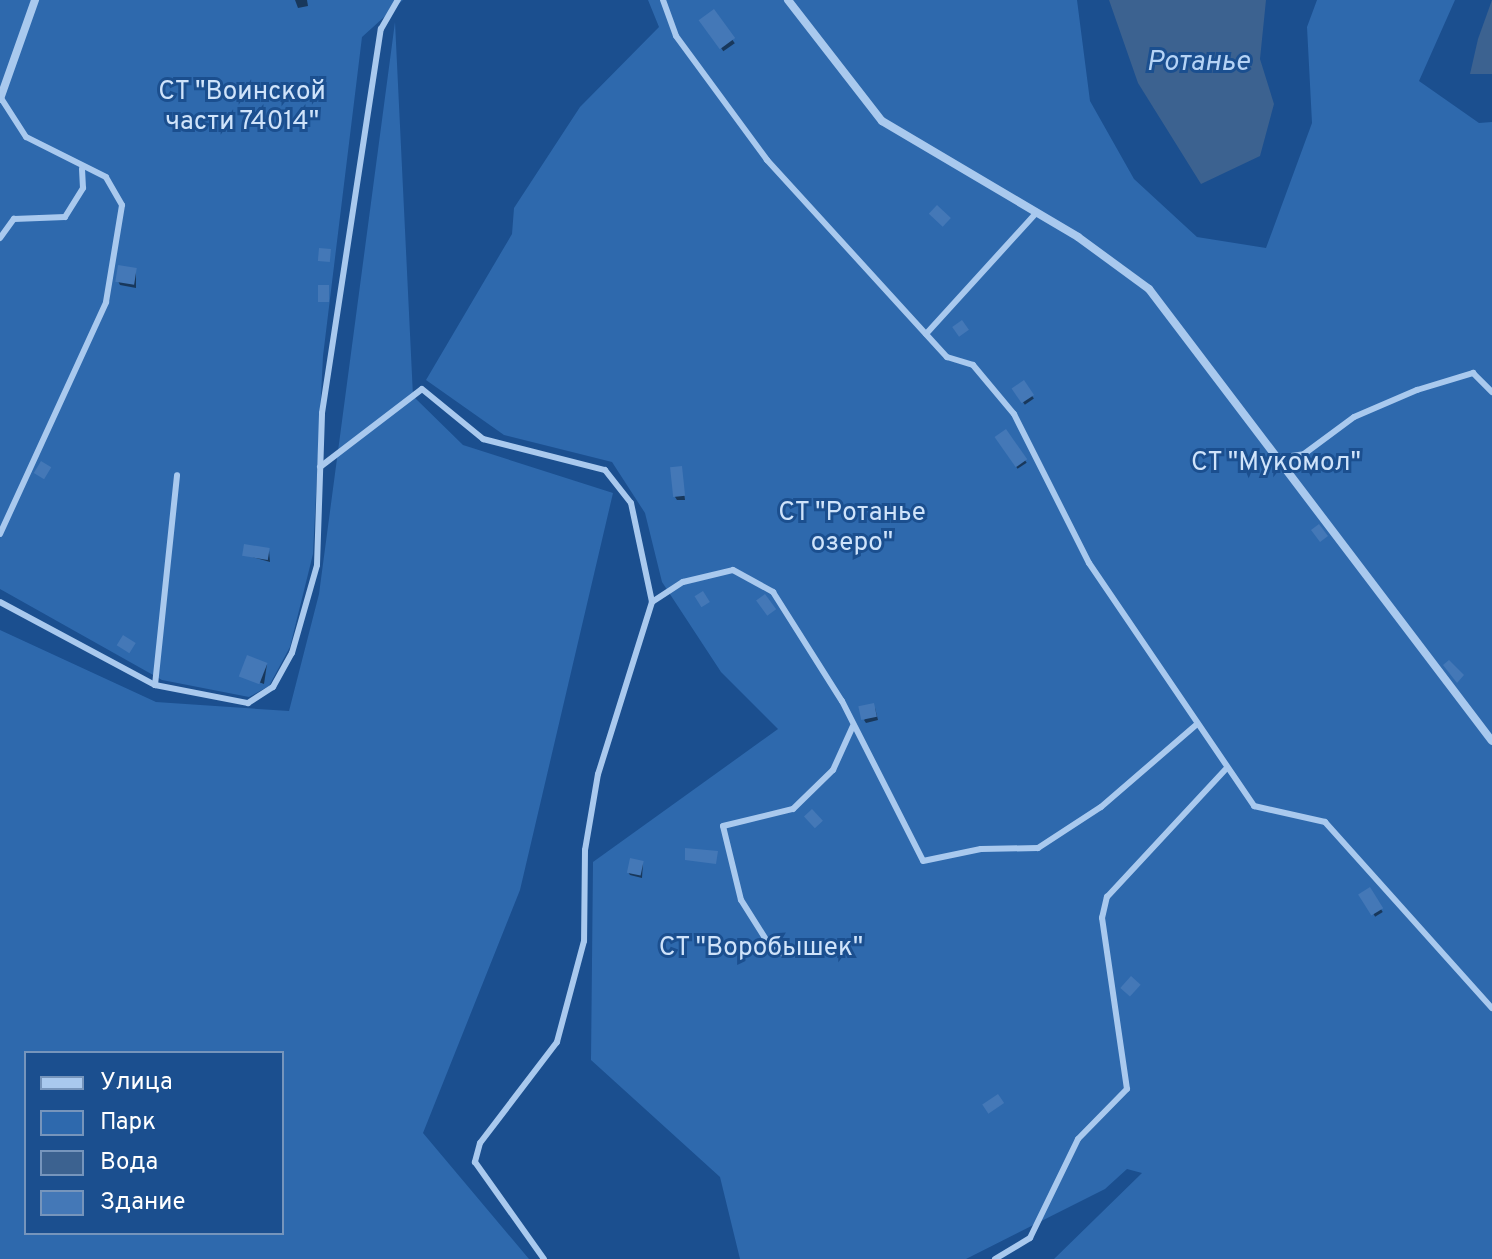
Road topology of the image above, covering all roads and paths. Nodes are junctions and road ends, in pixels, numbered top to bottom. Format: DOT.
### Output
graph roads {
  1 [pos="35,0"];
  2 [pos="398,0"];
  3 [pos="663,0"];
  4 [pos="788,0"];
  5 [pos="0,98"];
  6 [pos="82,169"];
  7 [pos="1037,212"];
  8 [pos="0,238"];
  9 [pos="926,334"];
  10 [pos="1492,392"];
  11 [pos="1277,458"];
  12 [pos="320,467"];
  13 [pos="177,475"];
  14 [pos="0,534"];
  15 [pos="0,602"];
  16 [pos="652,602"];
  17 [pos="155,685"];
  18 [pos="1197,724"];
  19 [pos="853,726"];
  20 [pos="1492,741"];
  21 [pos="1227,768"];
  22 [pos="786,955"];
  23 [pos="1492,1008"];
  24 [pos="544,1259"];
  25 [pos="995,1259"];
  1 -- 5 [label="street"];
  2 -- 12 [label="lane"];
  3 -- 9 [label="lane"];
  4 -- 7 [label="street"];
  5 -- 6 [label="lane"];
  6 -- 8 [label="lane"];
  6 -- 14 [label="lane"];
  7 -- 9 [label="lane"];
  7 -- 11 [label="street"];
  9 -- 18 [label="lane"];
  10 -- 11 [label="lane"];
  11 -- 20 [label="street"];
  12 -- 16 [label="lane"];
  12 -- 17 [label="lane"];
  13 -- 17 [label="lane"];
  15 -- 17 [label="lane"];
  16 -- 19 [label="lane"];
  16 -- 24 [label="lane"];
  18 -- 19 [label="lane"];
  18 -- 21 [label="lane"];
  19 -- 22 [label="lane"];
  21 -- 23 [label="lane"];
  21 -- 25 [label="lane"];
}
